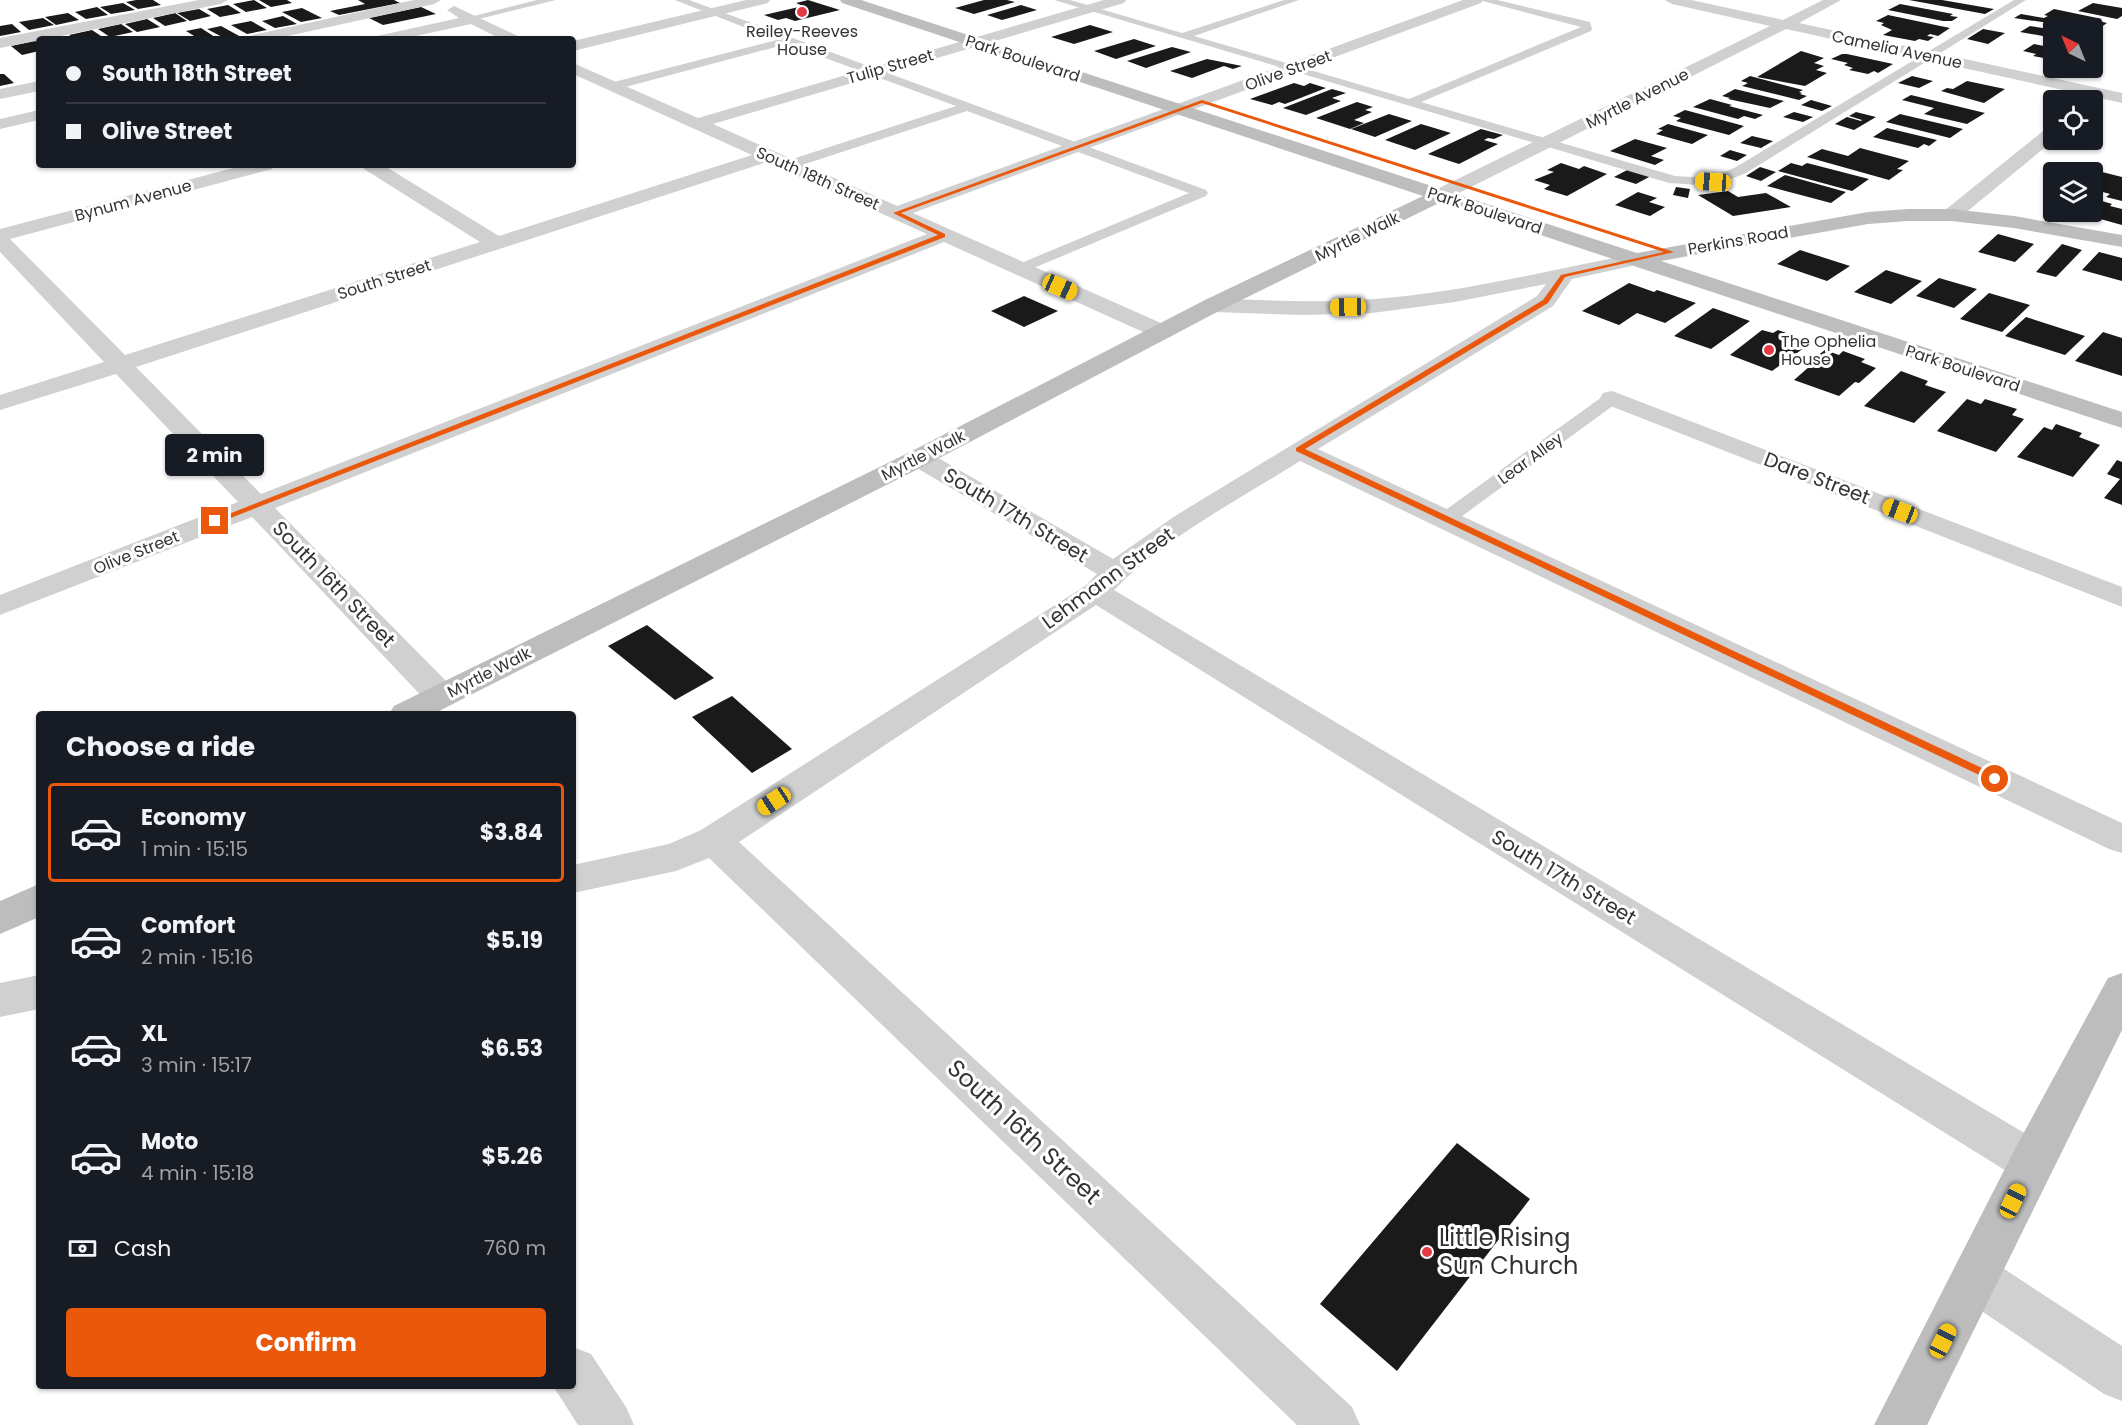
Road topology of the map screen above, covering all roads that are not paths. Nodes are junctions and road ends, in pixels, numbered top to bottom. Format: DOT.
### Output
graph roads {
  1 [pos="221,0"];
  2 [pos="434,0"];
  3 [pos="550,0"];
  4 [pos="680,0"];
  5 [pos="763,0"];
  6 [pos="847,0"];
  7 [pos="887,0"];
  8 [pos="1059,0"];
  9 [pos="1119,0"];
  10 [pos="1294,0"];
  11 [pos="1476,0"];
  12 [pos="1484,0"];
  13 [pos="1671,0"];
  14 [pos="1834,0"];
  15 [pos="2021,0"];
  16 [pos="695,6"];
  17 [pos="716,6"];
  18 [pos="1089,9"];
  19 [pos="472,18"];
  20 [pos="1784,24"];
  21 [pos="996,35"];
  22 [pos="267,36"];
  23 [pos="395,36"];
  24 [pos="507,36"];
  25 [pos="570,36"];
  26 [pos="1183,36"];
  27 [pos="788,40"];
  28 [pos="974,42"];
  29 [pos="0,43"];
  30 [pos="576,45"];
  31 [pos="1929,56"];
  32 [pos="1292,68"];
  33 [pos="576,69"];
  34 [pos="871,71"];
  35 [pos="2114,82"];
  36 [pos="606,83"];
  37 [pos="576,85"];
  38 [pos="36,87"];
  39 [pos="2067,90"];
  40 [pos="2103,91"];
  41 [pos="0,94"];
  42 [pos="2103,97"];
  43 [pos="2122,98"];
  44 [pos="1202,101"];
  45 [pos="1412,102"];
  46 [pos="966,107"];
  47 [pos="1179,109"];
  48 [pos="36,117"];
  49 [pos="0,124"];
  50 [pos="696,124"];
  51 [pos="2043,140"];
  52 [pos="1549,142"];
  53 [pos="1076,148"];
  54 [pos="767,156"];
  55 [pos="788,165"];
  56 [pos="255,168"];
  57 [pos="375,168"];
  58 [pos="1451,190"];
  59 [pos="896,213"];
  60 [pos="1951,215"];
  61 [pos="943,235"];
  62 [pos="0,238"];
  63 [pos="2122,241"];
  64 [pos="497,243"];
  65 [pos="1671,252"];
  66 [pos="1634,260"];
  67 [pos="1019,269"];
  68 [pos="1563,276"];
  69 [pos="1757,280"];
  70 [pos="1213,305"];
  71 [pos="1162,332"];
  72 [pos="121,364"];
  73 [pos="1612,398"];
  74 [pos="0,402"];
  75 [pos="2122,420"];
  76 [pos="1299,450"];
  77 [pos="919,458"];
  78 [pos="258,505"];
  79 [pos="1447,518"];
  80 [pos="1105,582"];
  81 [pos="2122,598"];
  82 [pos="0,606"];
  83 [pos="441,696"];
  84 [pos="412,711"];
  85 [pos="2122,839"];
  86 [pos="714,840"];
  87 [pos="576,878"];
  88 [pos="36,901"];
  89 [pos="0,919"];
  90 [pos="2122,990"];
  91 [pos="36,993"];
  92 [pos="0,1000"];
  93 [pos="2032,1162"];
  94 [pos="1975,1278"];
  95 [pos="2122,1376"];
  96 [pos="576,1377"];
  97 [pos="608,1425"];
  98 [pos="1334,1425"];
  99 [pos="1900,1425"];
  1 -- 29 [label="street"];
  2 -- 19 [label="street"];
  2 -- 22 [label="street"];
  3 -- 19 [label="lane"];
  4 -- 16 [label="lane"];
  5 -- 17 [label="street"];
  6 -- 28 [label="street, Park Boulevard"];
  7 -- 21 [label="street"];
  8 -- 18 [label="lane"];
  9 -- 18 [label="street, Tulip Street"];
  10 -- 26 [label="lane"];
  11 -- 32 [label="street, Olive Street"];
  12 -- 45 [label="lane"];
  13 -- 20 [label="street, Camelia Avenue"];
  14 -- 20 [label="street, Myrtle Avenue"];
  15 -- 31 [label="lane"];
  16 -- 17 [label="street"];
  16 -- 25 [label="street"];
  17 -- 27 [label="lane"];
  17 -- 30 [label="street"];
  18 -- 21 [label="street, Tulip Street"];
  18 -- 26 [label="lane"];
  19 -- 23 [label="street"];
  19 -- 24 [label="street"];
  20 -- 31 [label="street, Camelia Avenue"];
  20 -- 52 [label="street, Myrtle Avenue"];
  21 -- 28 [label="street, Tulip Street"];
  21 -- 44 [label="street"];
  26 -- 32 [label="lane"];
  27 -- 34 [label="lane"];
  27 -- 36 [label="lane"];
  28 -- 34 [label="street, Tulip Street"];
  28 -- 47 [label="street, Park Boulevard"];
  31 -- 39 [label="street, Camelia Avenue"];
  31 -- 52 [label="lane"];
  32 -- 44 [label="street, Olive Street"];
  32 -- 45 [label="lane"];
  33 -- 36 [label="street, South 18th Street"];
  34 -- 46 [label="lane"];
  34 -- 50 [label="street, Tulip Street"];
  35 -- 40 [label="street"];
  36 -- 37 [label="street"];
  36 -- 50 [label="street, South 18th Street"];
  38 -- 41 [label="street"];
  42 -- 43 [label="street, Camelia Avenue"];
  44 -- 47 [label="street, Olive Street"];
  44 -- 58 [label="street"];
  45 -- 52 [label="lane"];
  46 -- 53 [label="lane"];
  46 -- 55 [label="lane"];
  47 -- 53 [label="street, Olive Street"];
  47 -- 58 [label="street, Park Boulevard"];
  48 -- 49 [label="street"];
  50 -- 54 [label="street, South 18th Street"];
  51 -- 60 [label="street"];
  52 -- 58 [label="street, Myrtle Avenue"];
  53 -- 59 [label="street, Olive Street"];
  53 -- 67 [label="lane"];
  54 -- 55 [label="street, South 18th Street"];
  54 -- 64 [label="street, South Street"];
  55 -- 59 [label="street, South 18th Street"];
  56 -- 62 [label="street, Bynum Avenue"];
  57 -- 64 [label="street"];
  58 -- 65 [label="street"];
  58 -- 66 [label="street, Park Boulevard"];
  58 -- 70 [label="street, Myrtle Walk"];
  59 -- 61 [label="street, South 18th Street"];
  60 -- 63 [label="street, Perkins Road"];
  60 -- 65 [label="street, Perkins Road"];
  61 -- 67 [label="street, South 18th Street"];
  61 -- 78 [label="street, Olive Street"];
  62 -- 72 [label="street, South 16th Street"];
  64 -- 72 [label="street, South Street"];
  65 -- 66 [label="street, Perkins Road"];
  65 -- 69 [label="street"];
  66 -- 68 [label="street, Perkins Road"];
  66 -- 75 [label="street, Park Boulevard"];
  67 -- 71 [label="street, South 18th Street"];
  68 -- 70 [label="street, Perkins Road"];
  68 -- 76 [label="street, Lehmann Street"];
  70 -- 71 [label="street, Myrtle Walk"];
  71 -- 77 [label="street, Myrtle Walk"];
  72 -- 74 [label="street, South Street"];
  72 -- 78 [label="street, South 16th Street"];
  73 -- 79 [label="lane, Lear Alley"];
  73 -- 81 [label="street, Dare Street"];
  76 -- 79 [label="street"];
  76 -- 80 [label="street, Lehmann Street"];
  77 -- 80 [label="street, South 17th Street"];
  77 -- 83 [label="street, Myrtle Walk"];
  78 -- 82 [label="street, Olive Street"];
  78 -- 83 [label="street, South 16th Street"];
  79 -- 85 [label="street"];
  80 -- 86 [label="street, Lehmann Street"];
  80 -- 93 [label="street, South 17th Street"];
  83 -- 84 [label="street, Myrtle Walk"];
  86 -- 87 [label="street, Lehmann Street"];
  86 -- 98 [label="street, South 16th Street"];
  88 -- 89 [label="street"];
  90 -- 93 [label="street"];
  91 -- 92 [label="street"];
  93 -- 94 [label="street"];
  94 -- 95 [label="street"];
  94 -- 99 [label="street"];
  96 -- 97 [label="street"];
}
